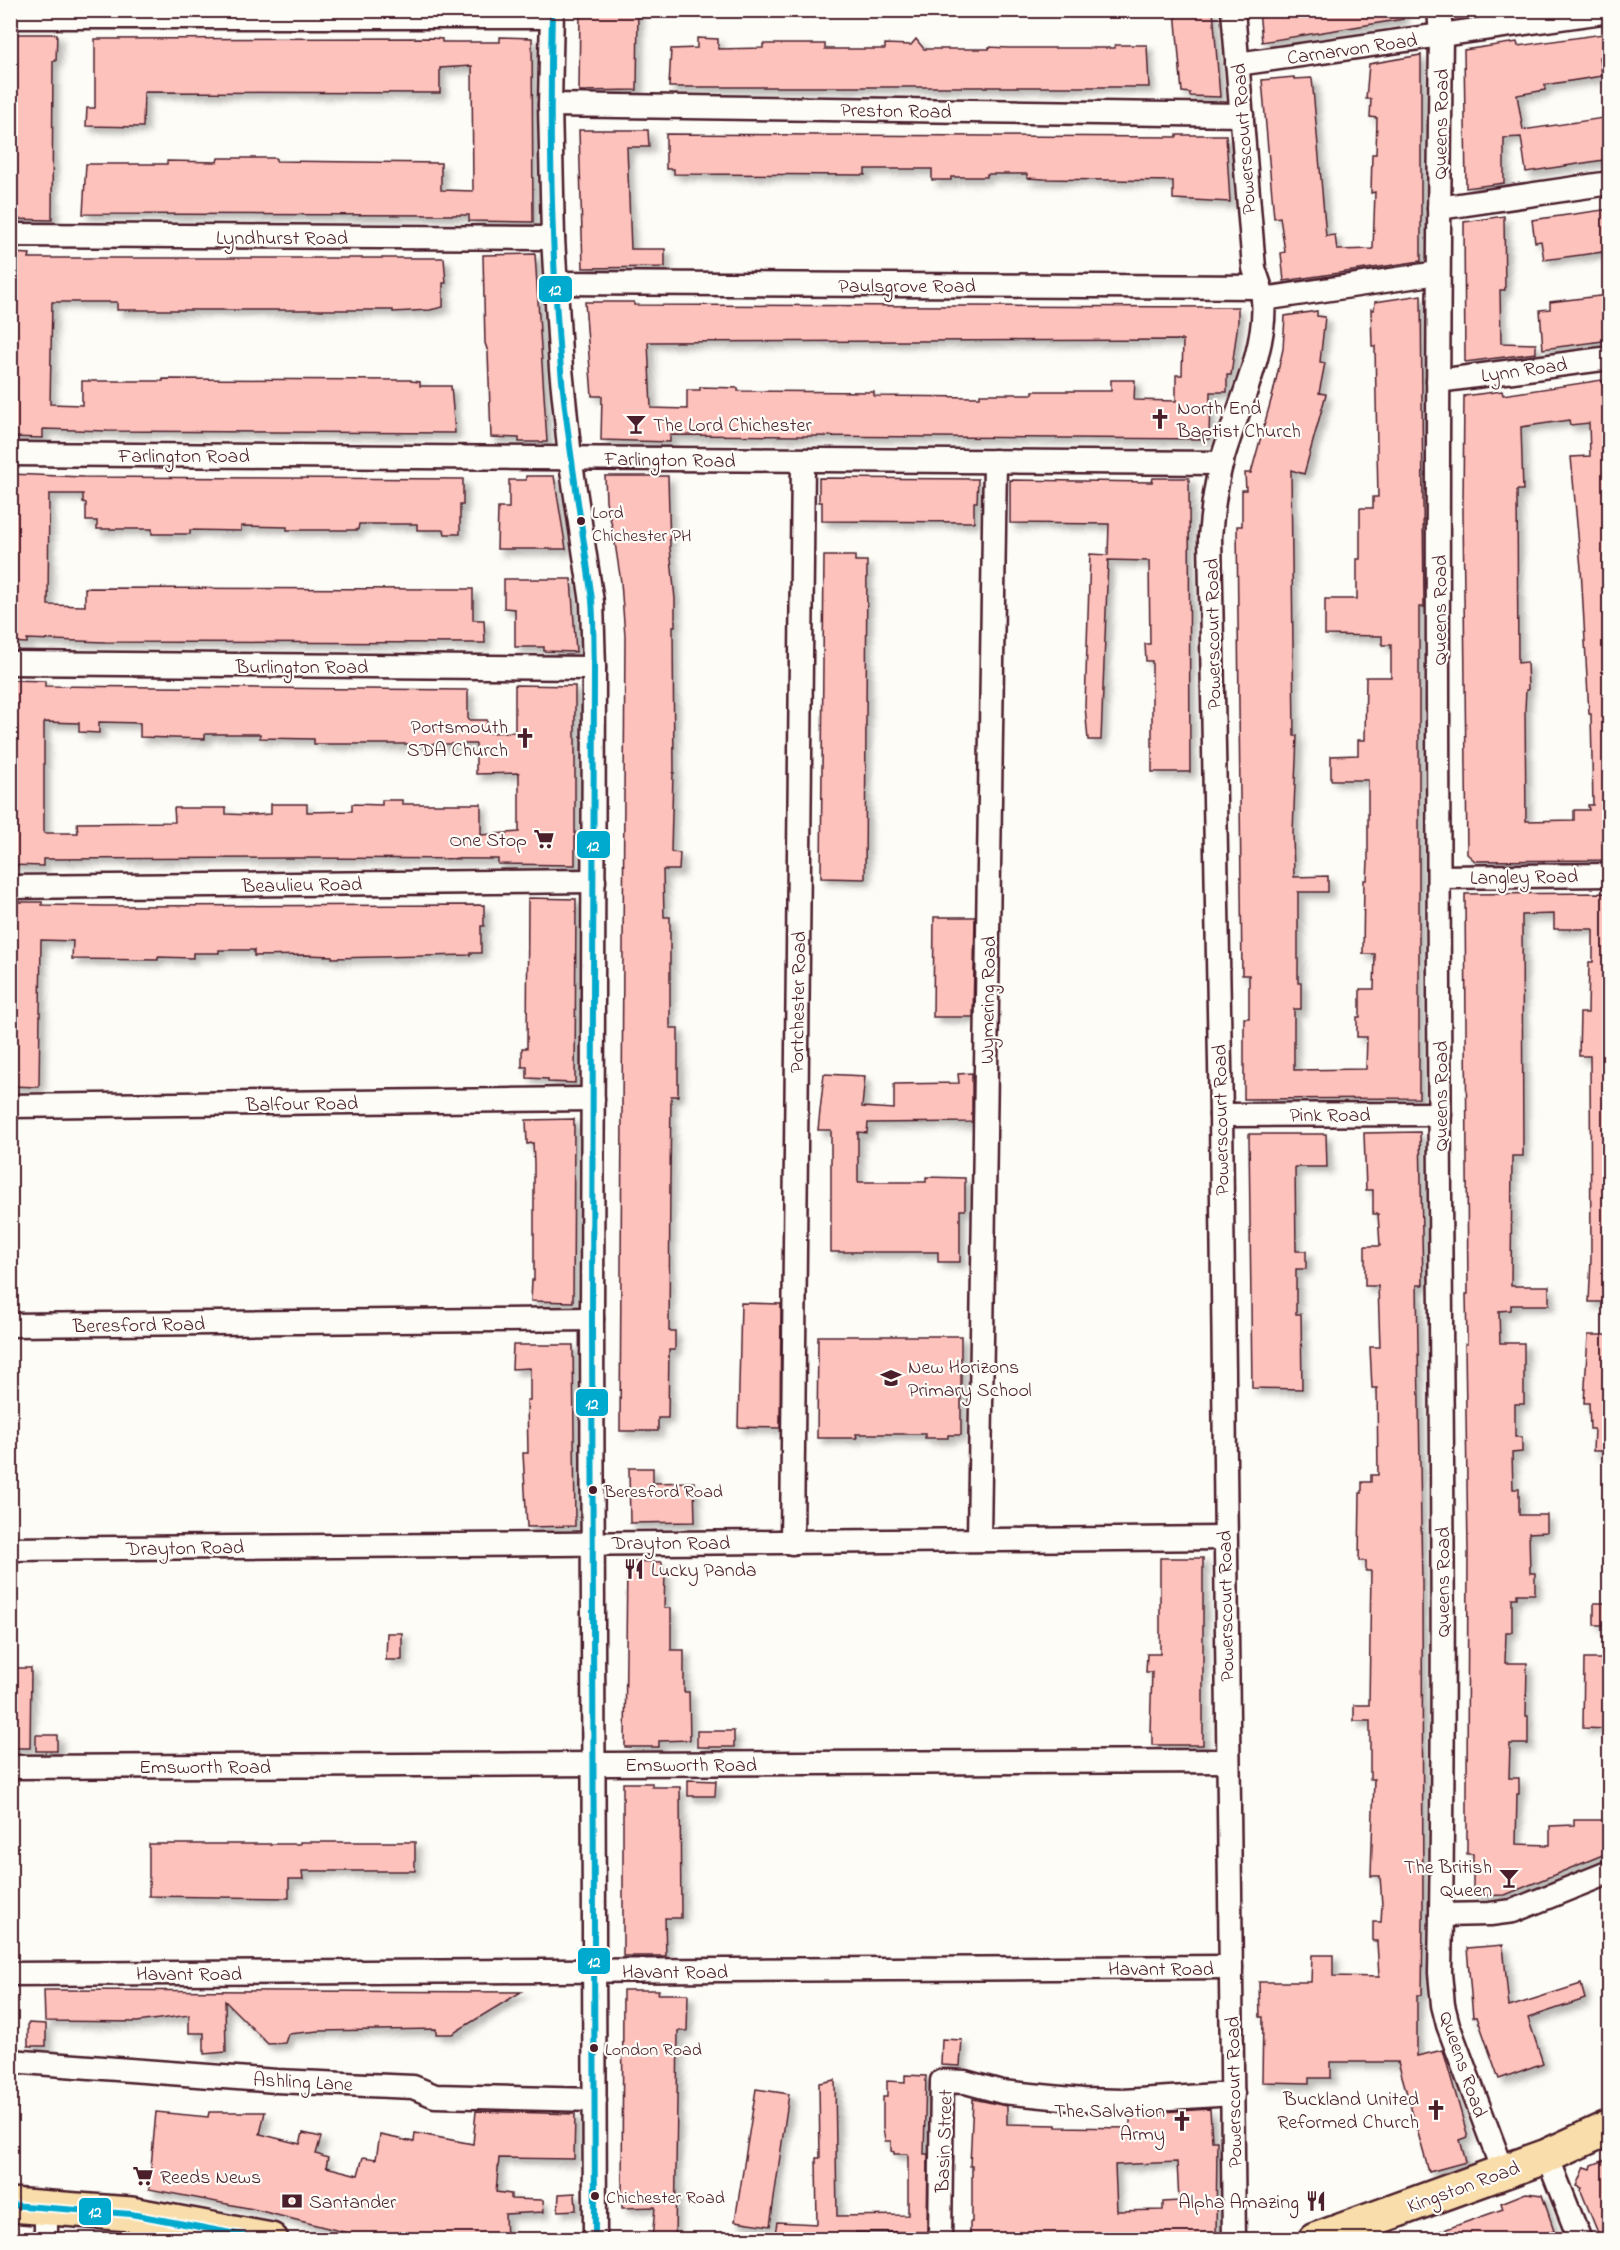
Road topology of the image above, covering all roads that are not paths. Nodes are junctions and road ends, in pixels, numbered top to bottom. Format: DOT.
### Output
graph roads {
  1 [pos="1233,10"];
  2 [pos="1439,10"];
  3 [pos="1610,11"];
  4 [pos="552,14"];
  5 [pos="10,17"];
  6 [pos="1441,35"];
  7 [pos="1237,64"];
  8 [pos="550,105"];
  9 [pos="1242,115"];
  10 [pos="1610,183"];
  11 [pos="1439,208"];
  12 [pos="10,235"];
  13 [pos="553,238"];
  14 [pos="1438,273"];
  15 [pos="555,282"];
  16 [pos="1261,293"];
  17 [pos="1610,358"];
  18 [pos="1438,381"];
  19 [pos="10,454"];
  20 [pos="570,457"];
  21 [pos="803,461"];
  22 [pos="995,461"];
  23 [pos="1222,463"];
  24 [pos="10,663"];
  25 [pos="594,668"];
  26 [pos="1610,875"];
  27 [pos="1439,877"];
  28 [pos="594,881"];
  29 [pos="10,887"];
  30 [pos="593,1100"];
  31 [pos="10,1106"];
  32 [pos="1221,1114"];
  33 [pos="1440,1114"];
  34 [pos="592,1319"];
  35 [pos="10,1325"];
  36 [pos="1224,1538"];
  37 [pos="979,1539"];
  38 [pos="593,1542"];
  39 [pos="792,1543"];
  40 [pos="10,1549"];
  41 [pos="1227,1761"];
  42 [pos="595,1764"];
  43 [pos="10,1767"];
  44 [pos="1610,1872"];
  45 [pos="1441,1915"];
  46 [pos="1231,1967"];
  47 [pos="595,1971"];
  48 [pos="10,1974"];
  49 [pos="10,2061"];
  50 [pos="1233,2094"];
  51 [pos="595,2100"];
  52 [pos="1610,2127"];
  53 [pos="1547,2156"];
  54 [pos="1503,2171"];
  55 [pos="10,2205"];
  56 [pos="46,2206"];
  57 [pos="46,2240"];
  58 [pos="271,2240"];
  59 [pos="595,2240"];
  60 [pos="940,2240"];
  61 [pos="1234,2240"];
  62 [pos="1315,2240"];
  63 [pos="1580,2240"];
  1 -- 7 [label="street, Powerscourt Road"];
  2 -- 6 [label="street, Queens Road"];
  3 -- 6 [label="street, Carnarvon Road"];
  4 -- 5 [label="street"];
  4 -- 8 [label="street"];
  6 -- 7 [label="street, Carnarvon Road"];
  6 -- 11 [label="street, Queens Road"];
  7 -- 9 [label="street, Powerscourt Road"];
  8 -- 9 [label="street, Preston Road"];
  8 -- 13 [label="street"];
  9 -- 16 [label="street, Powerscourt Road"];
  10 -- 11 [label="street"];
  11 -- 14 [label="street, Queens Road"];
  12 -- 13 [label="street, Lyndhurst Road"];
  13 -- 15 [label="street"];
  14 -- 16 [label="street, Paulsgrove Road"];
  14 -- 18 [label="street, Queens Road"];
  15 -- 16 [label="street, Paulsgrove Road"];
  15 -- 20 [label="street"];
  16 -- 23 [label="street, Powerscourt Road"];
  17 -- 18 [label="street, Lynn Road"];
  18 -- 27 [label="street, Queens Road"];
  19 -- 20 [label="street, Farlington Road"];
  20 -- 21 [label="street, Farlington Road"];
  20 -- 25 [label="street"];
  21 -- 22 [label="street, Farlington Road"];
  21 -- 39 [label="street, Portchester Road"];
  22 -- 23 [label="street, Farlington Road"];
  22 -- 37 [label="street, Wymering Road"];
  23 -- 32 [label="street, Powerscourt Road"];
  24 -- 25 [label="street, Burlington Road"];
  25 -- 28 [label="street"];
  26 -- 27 [label="street, Langley Road"];
  27 -- 33 [label="street, Queens Road"];
  28 -- 29 [label="street, Beaulieu Road"];
  28 -- 30 [label="street"];
  30 -- 31 [label="street, Balfour Road"];
  30 -- 34 [label="street"];
  32 -- 33 [label="street, Pink Road"];
  32 -- 36 [label="street, Powerscourt Road"];
  33 -- 45 [label="street, Queens Road"];
  34 -- 35 [label="street, Beresford Road"];
  34 -- 38 [label="street"];
  36 -- 37 [label="street, Drayton Road"];
  36 -- 41 [label="street, Powerscourt Road"];
  37 -- 39 [label="street, Drayton Road"];
  38 -- 39 [label="street, Drayton Road"];
  38 -- 40 [label="street, Drayton Road"];
  38 -- 42 [label="street"];
  41 -- 42 [label="street, Emsworth Road"];
  41 -- 46 [label="street, Powerscourt Road"];
  42 -- 43 [label="street, Emsworth Road"];
  42 -- 47 [label="street"];
  44 -- 45 [label="street"];
  45 -- 54 [label="street, Queens Road"];
  46 -- 47 [label="street, Havant Road"];
  46 -- 50 [label="street, Powerscourt Road"];
  47 -- 48 [label="street, Havant Road"];
  47 -- 51 [label="street"];
  49 -- 51 [label="street, Ashling Lane"];
  50 -- 60 [label="street, Basin Street"];
  50 -- 61 [label="street, Powerscourt Road"];
  51 -- 59 [label="street"];
  52 -- 53 [label="main road, Kingston Road"];
  53 -- 54 [label="main road, Kingston Road"];
  53 -- 63 [label="street"];
  54 -- 62 [label="main road, Kingston Road"];
  55 -- 56 [label="main road"];
  56 -- 57 [label="street"];
  56 -- 58 [label="main road"];
}
